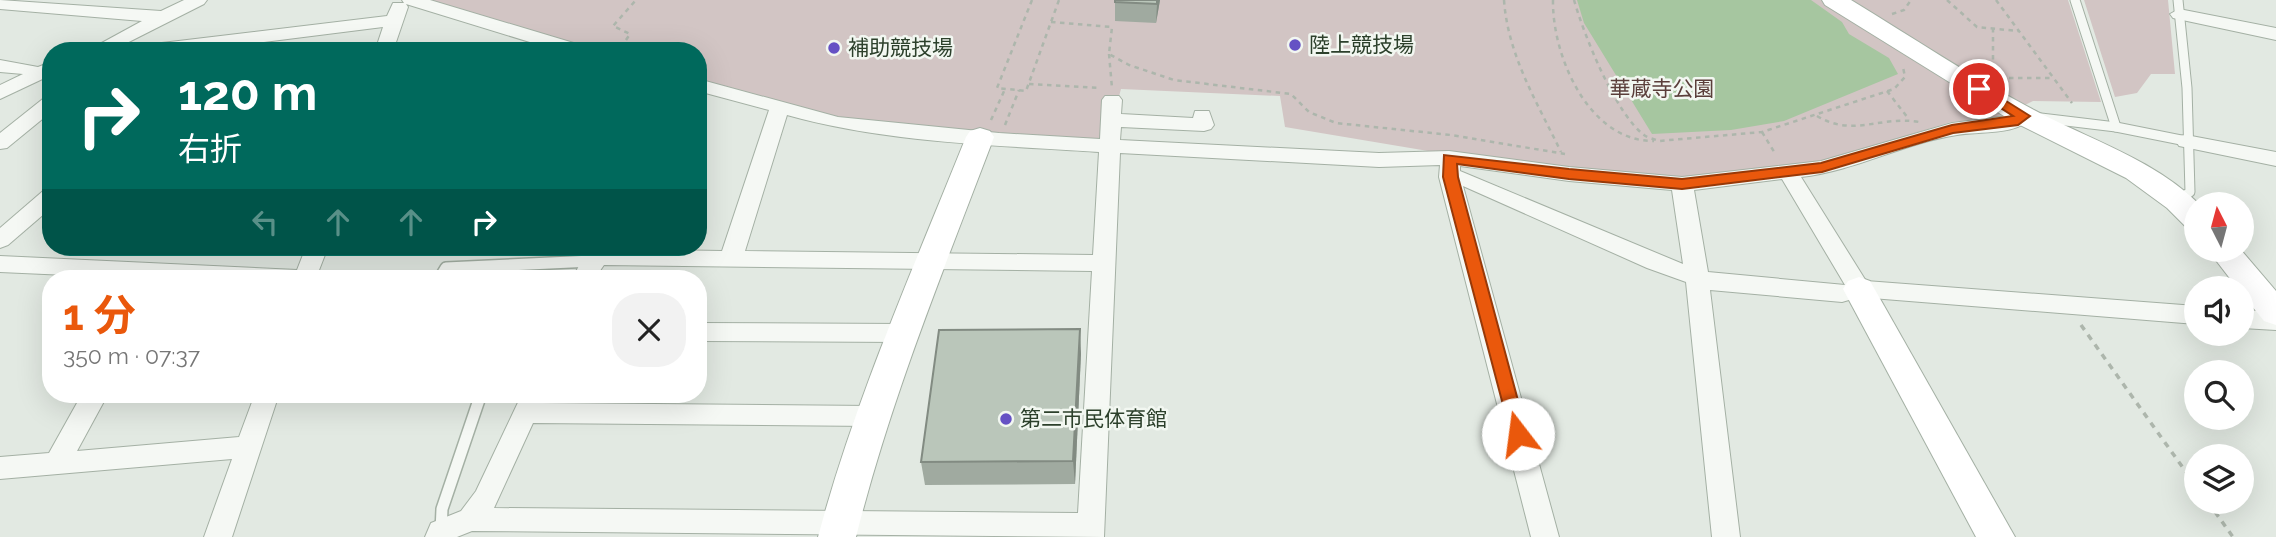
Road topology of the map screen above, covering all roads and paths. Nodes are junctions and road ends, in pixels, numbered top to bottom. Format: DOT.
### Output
graph roads {
  1 [pos="198,0"];
  2 [pos="402,0"];
  3 [pos="411,0"];
  4 [pos="636,0"];
  5 [pos="1032,0"];
  6 [pos="1059,0"];
  7 [pos="1504,0"];
  8 [pos="1553,0"];
  9 [pos="1574,0"];
  10 [pos="1834,0"];
  11 [pos="1947,0"];
  12 [pos="1996,0"];
  13 [pos="2075,0"];
  14 [pos="0,4"];
  15 [pos="2179,7"];
  16 [pos="165,17"];
  17 [pos="395,20"];
  18 [pos="1051,22"];
  19 [pos="1993,29"];
  20 [pos="2018,31"];
  21 [pos="2276,34"];
  22 [pos="626,40"];
  23 [pos="114,42"];
  24 [pos="245,42"];
  25 [pos="387,42"];
  26 [pos="550,42"];
  27 [pos="1110,54"];
  28 [pos="1901,61"];
  29 [pos="0,66"];
  30 [pos="42,71"];
  31 [pos="42,72"];
  32 [pos="2054,78"];
  33 [pos="1029,84"];
  34 [pos="707,88"];
  35 [pos="1005,89"];
  36 [pos="1019,90"];
  37 [pos="1887,91"];
  38 [pos="0,93"];
  39 [pos="2072,103"];
  40 [pos="42,109"];
  41 [pos="779,109"];
  42 [pos="1112,110"];
  43 [pos="1202,115"];
  44 [pos="1817,116"];
  45 [pos="2023,116"];
  46 [pos="1908,118"];
  47 [pos="1921,122"];
  48 [pos="2116,127"];
  49 [pos="993,132"];
  50 [pos="1762,132"];
  51 [pos="1659,141"];
  52 [pos="2186,141"];
  53 [pos="0,143"];
  54 [pos="1112,146"];
  55 [pos="1561,152"];
  56 [pos="1572,158"];
  57 [pos="2276,159"];
  58 [pos="1450,167"];
  59 [pos="1785,168"];
  60 [pos="1682,184"];
  61 [pos="2190,192"];
  62 [pos="42,204"];
  63 [pos="2184,206"];
  64 [pos="0,240"];
  65 [pos="731,258"];
  66 [pos="2233,262"];
  67 [pos="939,263"];
  68 [pos="1104,263"];
  69 [pos="0,264"];
  70 [pos="87,270"];
  71 [pos="445,270"];
  72 [pos="588,270"];
  73 [pos="1696,278"];
  74 [pos="1859,289"];
  75 [pos="2068,306"];
  76 [pos="2276,313"];
  77 [pos="2184,314"];
  78 [pos="2254,320"];
  79 [pos="2276,321"];
  80 [pos="707,332"];
  81 [pos="903,333"];
  82 [pos="89,403"];
  83 [pos="264,403"];
  84 [pos="478,403"];
  85 [pos="530,404"];
  86 [pos="872,416"];
  87 [pos="249,447"];
  88 [pos="57,463"];
  89 [pos="0,468"];
  90 [pos="2184,469"];
  91 [pos="2217,514"];
  92 [pos="471,519"];
  93 [pos="850,530"];
  94 [pos="1090,531"];
  95 [pos="440,534"];
  96 [pos="218,537"];
  97 [pos="1545,537"];
  98 [pos="1726,537"];
  99 [pos="1996,537"];
  100 [pos="2233,537"];
  1 -- 16 [label="street"];
  2 -- 17 [label="street"];
  3 -- 26 [label="street"];
  4 -- 22 [label="path"];
  5 -- 35 [label="path"];
  6 -- 18 [label="path"];
  7 -- 55 [label="path"];
  8 -- 51 [label="path"];
  9 -- 51 [label="path"];
  10 -- 45 [label="street"];
  11 -- 19 [label="path"];
  12 -- 20 [label="path"];
  13 -- 48 [label="lane"];
  14 -- 16 [label="street"];
  15 -- 21 [label="street"];
  15 -- 52 [label="lane"];
  16 -- 23 [label="street"];
  17 -- 24 [label="street"];
  17 -- 25 [label="street"];
  18 -- 27 [label="path"];
  18 -- 33 [label="path"];
  19 -- 20 [label="path"];
  19 -- 32 [label="path"];
  20 -- 32 [label="path"];
  27 -- 33 [label="path"];
  27 -- 55 [label="path"];
  28 -- 37 [label="path"];
  29 -- 30 [label="street"];
  31 -- 38 [label="street"];
  32 -- 39 [label="path"];
  33 -- 36 [label="path"];
  34 -- 41 [label="street"];
  35 -- 36 [label="path"];
  35 -- 49 [label="path"];
  36 -- 49 [label="path"];
  37 -- 44 [label="path"];
  37 -- 46 [label="path"];
  40 -- 53 [label="street"];
  41 -- 49 [label="street"];
  41 -- 65 [label="street"];
  42 -- 43 [label="street"];
  42 -- 54 [label="street"];
  44 -- 46 [label="path"];
  44 -- 50 [label="path"];
  45 -- 48 [label="lane"];
  45 -- 59 [label="street"];
  45 -- 63 [label="street"];
  46 -- 47 [label="path"];
  48 -- 52 [label="lane"];
  49 -- 54 [label="street"];
  49 -- 67 [label="street"];
  50 -- 51 [label="path"];
  50 -- 59 [label="path"];
  52 -- 57 [label="street"];
  52 -- 61 [label="lane"];
  54 -- 58 [label="street"];
  54 -- 68 [label="street"];
  55 -- 56 [label="path"];
  58 -- 60 [label="street"];
  58 -- 73 [label="street"];
  58 -- 97 [label="street"];
  59 -- 60 [label="street"];
  59 -- 74 [label="street"];
  60 -- 73 [label="street"];
  62 -- 64 [label="street"];
  65 -- 67 [label="street"];
  65 -- 72 [label="street"];
  66 -- 76 [label="street"];
  67 -- 68 [label="street"];
  67 -- 81 [label="street"];
  67 -- 93 [label="street"];
  68 -- 94 [label="street"];
  69 -- 70 [label="street"];
  71 -- 72 [label="lane"];
  73 -- 74 [label="street"];
  73 -- 98 [label="street"];
  74 -- 75 [label="street"];
  74 -- 99 [label="street"];
  75 -- 77 [label="street"];
  75 -- 90 [label="path"];
  78 -- 79 [label="street"];
  80 -- 81 [label="street"];
  81 -- 86 [label="street"];
  82 -- 88 [label="street"];
  83 -- 87 [label="street"];
  84 -- 95 [label="lane"];
  85 -- 86 [label="street"];
  85 -- 92 [label="street"];
  86 -- 93 [label="street"];
  87 -- 88 [label="street"];
  87 -- 96 [label="street"];
  88 -- 89 [label="street"];
  91 -- 100 [label="path"];
  92 -- 93 [label="street"];
  92 -- 95 [label="street"];
  93 -- 94 [label="street"];
}
